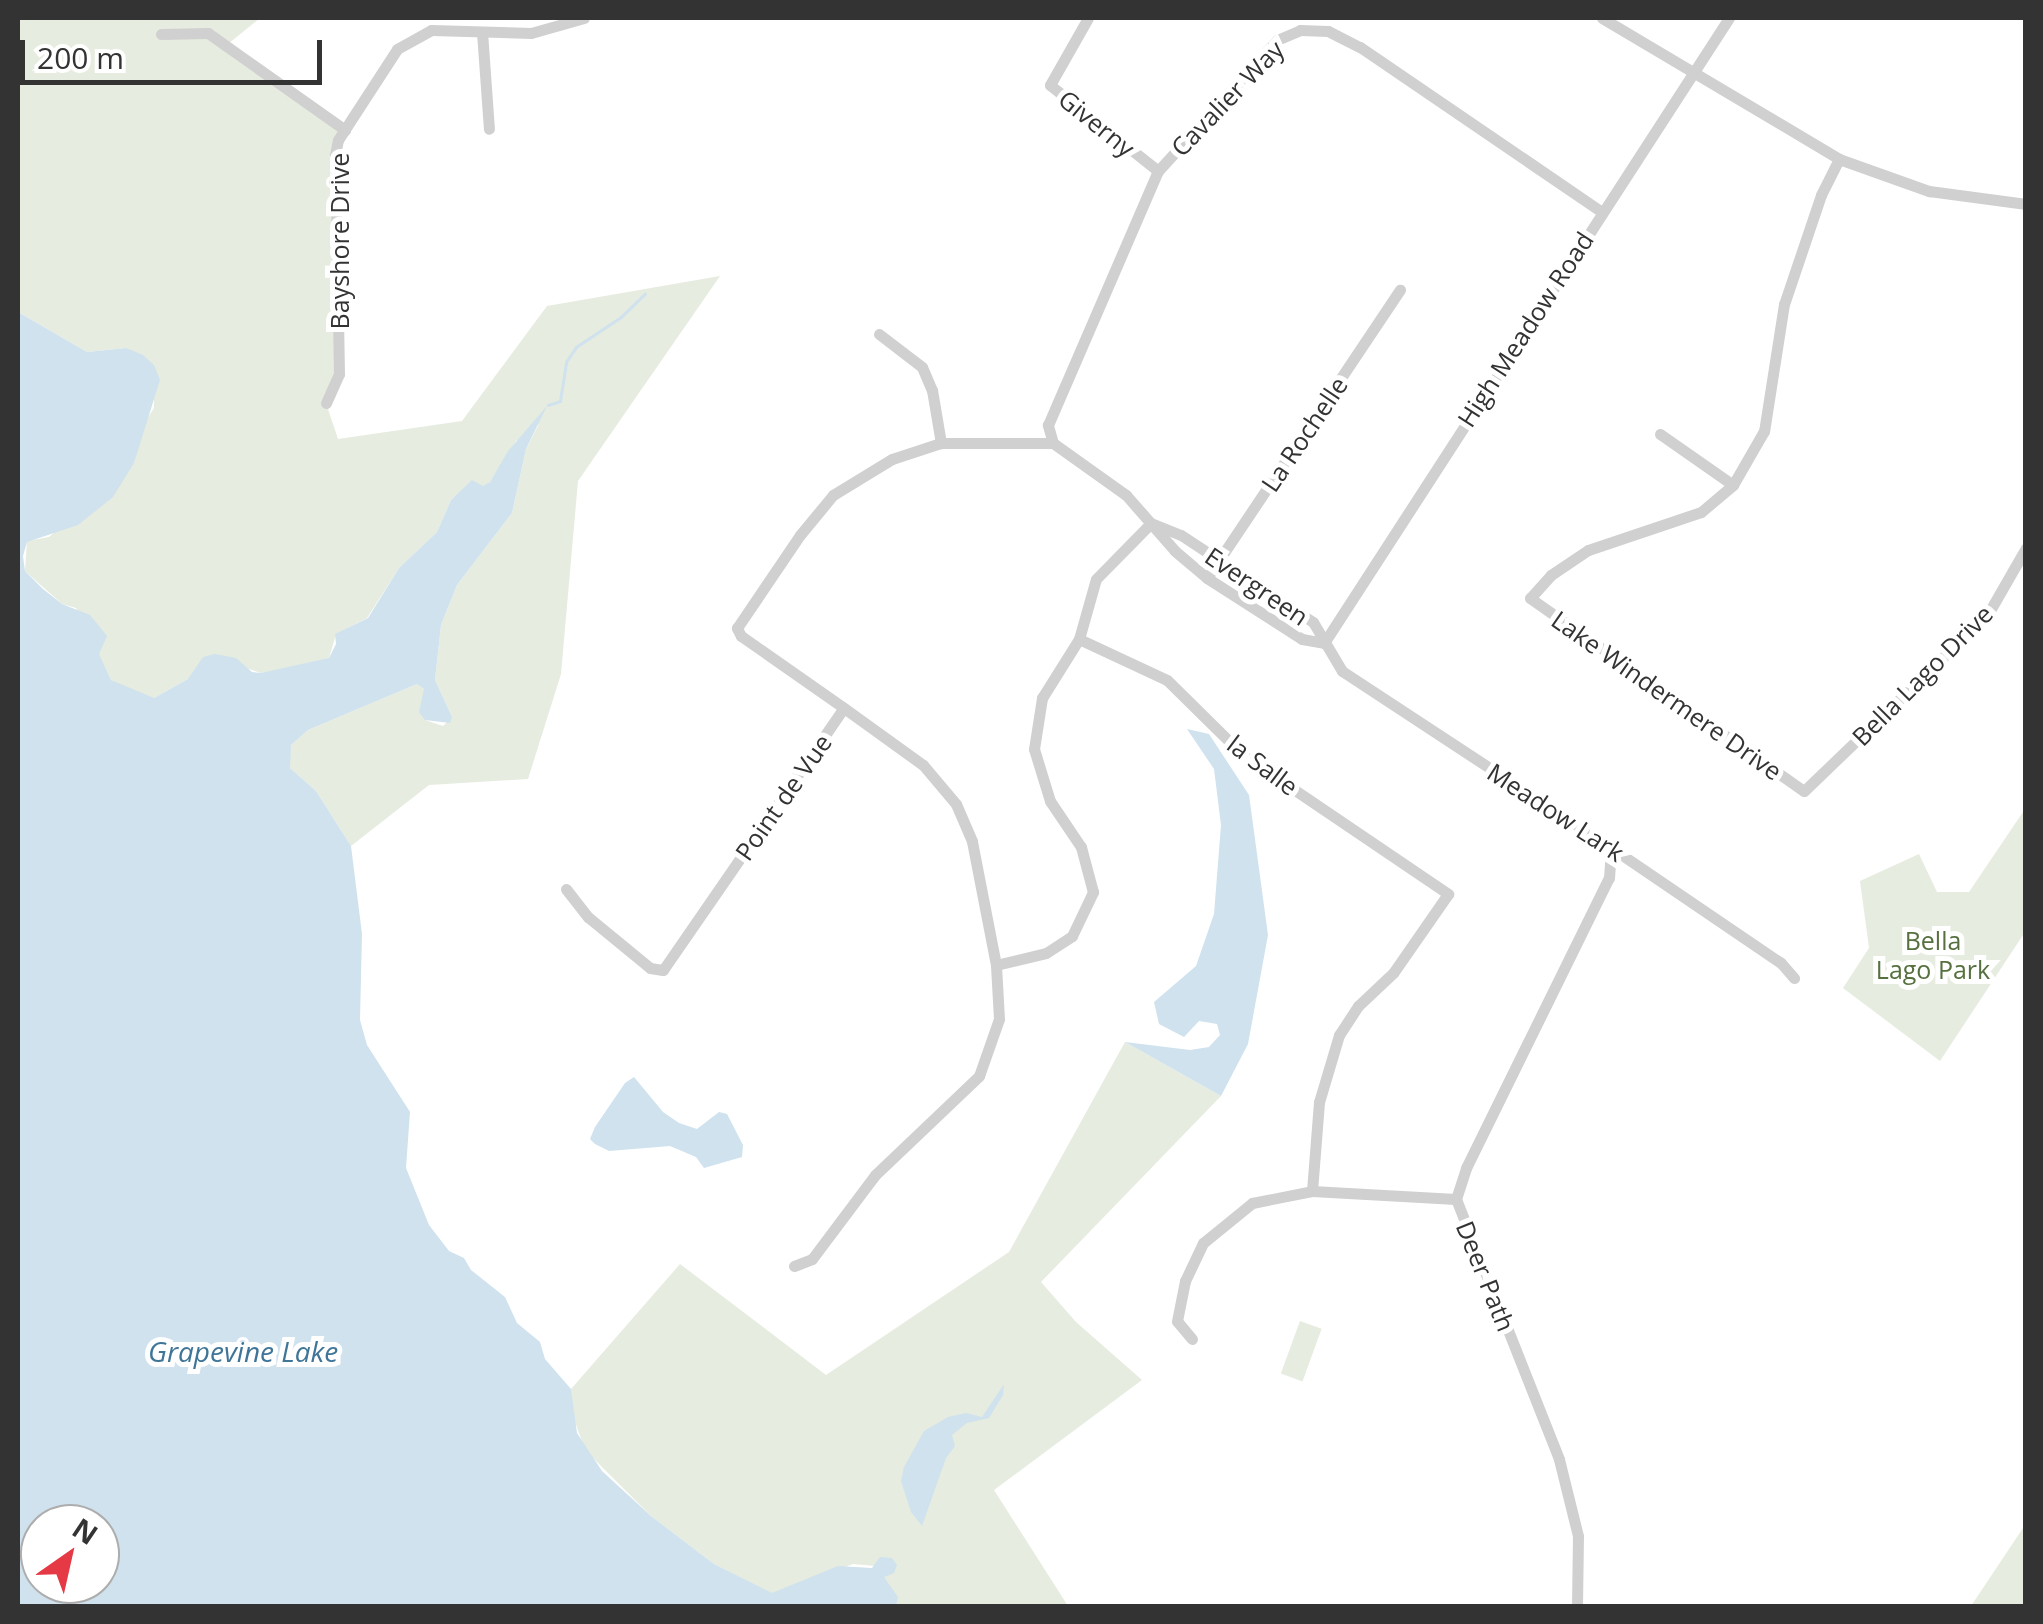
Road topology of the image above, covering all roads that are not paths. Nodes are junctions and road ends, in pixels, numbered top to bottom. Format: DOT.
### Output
graph roads {
  1 [pos="584,18"];
  2 [pos="1088,18"];
  3 [pos="1602,18"];
  4 [pos="1729,18"];
  5 [pos="482,32"];
  6 [pos="161,34"];
  7 [pos="1693,72"];
  8 [pos="489,129"];
  9 [pos="345,130"];
  10 [pos="1840,159"];
  11 [pos="1158,171"];
  12 [pos="2026,204"];
  13 [pos="1600,211"];
  14 [pos="1400,290"];
  15 [pos="878,334"];
  16 [pos="326,403"];
  17 [pos="1660,434"];
  18 [pos="941,443"];
  19 [pos="1053,443"];
  20 [pos="1732,485"];
  21 [pos="1151,524"];
  22 [pos="2026,548"];
  23 [pos="1220,560"];
  24 [pos="1207,578"];
  25 [pos="1078,639"];
  26 [pos="1324,643"];
  27 [pos="844,708"];
  28 [pos="1804,791"];
  29 [pos="1611,849"];
  30 [pos="566,889"];
  31 [pos="996,965"];
  32 [pos="1794,978"];
  33 [pos="1312,1191"];
  34 [pos="1456,1200"];
  35 [pos="794,1266"];
  36 [pos="1192,1339"];
  37 [pos="1577,1606"];
  1 -- 5 [label="street, Bayshore Drive"];
  2 -- 11 [label="street, Giverny"];
  3 -- 7 [label="street"];
  4 -- 7 [label="street, High Meadow Road"];
  5 -- 8 [label="street"];
  5 -- 9 [label="street, Bayshore Drive"];
  6 -- 9 [label="street"];
  7 -- 10 [label="street"];
  7 -- 13 [label="street, High Meadow Road"];
  9 -- 16 [label="street, Bayshore Drive"];
  10 -- 12 [label="street"];
  10 -- 20 [label="street"];
  11 -- 13 [label="street, Cavalier Way"];
  11 -- 19 [label="street, Cavalier Way"];
  13 -- 26 [label="street, High Meadow Road"];
  14 -- 23 [label="street, La Rochelle"];
  15 -- 18 [label="street"];
  17 -- 20 [label="street"];
  18 -- 19 [label="street, Point de Vue"];
  18 -- 27 [label="street, Point de Vue"];
  19 -- 21 [label="street, Evergreen"];
  20 -- 28 [label="street, Lake Windermere Drive"];
  21 -- 23 [label="street, Evergreen"];
  21 -- 24 [label="street, Evergreen"];
  21 -- 25 [label="street"];
  22 -- 28 [label="street, Bella Lago Drive"];
  23 -- 24 [label="street, La Rochelle"];
  23 -- 26 [label="street, Evergreen"];
  24 -- 26 [label="street, Evergreen"];
  25 -- 31 [label="street"];
  25 -- 33 [label="street, la Salle"];
  26 -- 29 [label="street, Meadow Lark"];
  27 -- 30 [label="street, Point de Vue"];
  27 -- 31 [label="street"];
  29 -- 32 [label="street, Meadow Lark"];
  29 -- 34 [label="street, Deer Path"];
  31 -- 35 [label="street"];
  33 -- 34 [label="street"];
  33 -- 36 [label="street"];
  34 -- 37 [label="street, Deer Path"];
}
